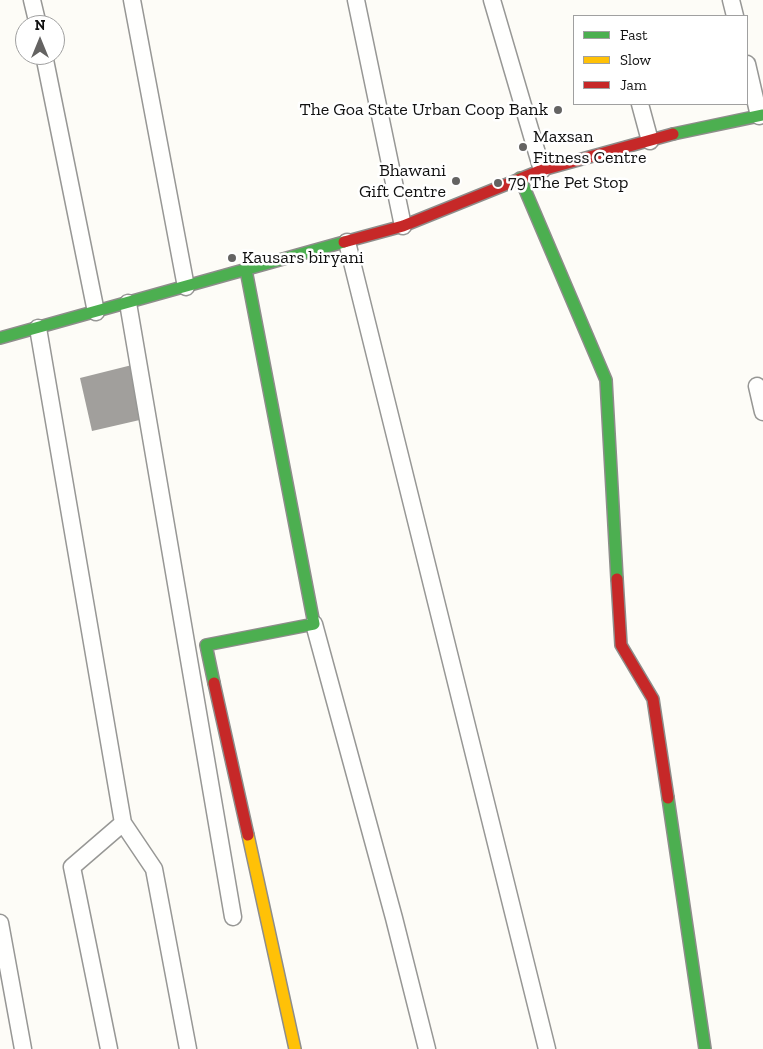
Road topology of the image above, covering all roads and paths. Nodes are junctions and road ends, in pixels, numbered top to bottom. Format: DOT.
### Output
graph roads {
  1 [pos="32,0"];
  2 [pos="132,0"];
  3 [pos="356,0"];
  4 [pos="492,0"];
  5 [pos="731,0"];
  6 [pos="36,15"];
  7 [pos="735,15"];
  8 [pos="46,65"];
  9 [pos="748,68"];
  10 [pos="640,105"];
  11 [pos="761,115"];
  12 [pos="650,141"];
  13 [pos="542,170"];
  14 [pos="520,178"];
  15 [pos="403,226"];
  16 [pos="347,242"];
  17 [pos="246,270"];
  18 [pos="186,287"];
  19 [pos="128,303"];
  20 [pos="96,312"];
  21 [pos="38,328"];
  22 [pos="0,338"];
  23 [pos="758,386"];
  24 [pos="763,412"];
  25 [pos="314,624"];
  26 [pos="124,823"];
  27 [pos="233,917"];
  28 [pos="0,923"];
  29 [pos="23,1049"];
  30 [pos="109,1049"];
  31 [pos="188,1049"];
  32 [pos="295,1049"];
  33 [pos="427,1049"];
  34 [pos="546,1049"];
  35 [pos="705,1049"];
  1 -- 6 [label="street"];
  2 -- 18 [label="street"];
  3 -- 15 [label="street"];
  4 -- 13 [label="street"];
  5 -- 7 [label="street"];
  8 -- 20 [label="street"];
  9 -- 11 [label="street"];
  10 -- 12 [label="street"];
  11 -- 12 [label="street"];
  12 -- 13 [label="street"];
  13 -- 14 [label="street"];
  14 -- 15 [label="street"];
  14 -- 35 [label="street"];
  15 -- 16 [label="street"];
  16 -- 17 [label="street"];
  16 -- 34 [label="street"];
  17 -- 18 [label="street"];
  17 -- 25 [label="street"];
  18 -- 19 [label="street"];
  19 -- 20 [label="street"];
  19 -- 27 [label="street"];
  20 -- 21 [label="street"];
  21 -- 22 [label="street"];
  21 -- 26 [label="street"];
  23 -- 24 [label="street"];
  25 -- 32 [label="street"];
  25 -- 33 [label="street"];
  26 -- 30 [label="street"];
  26 -- 31 [label="street"];
  28 -- 29 [label="street"];
}
